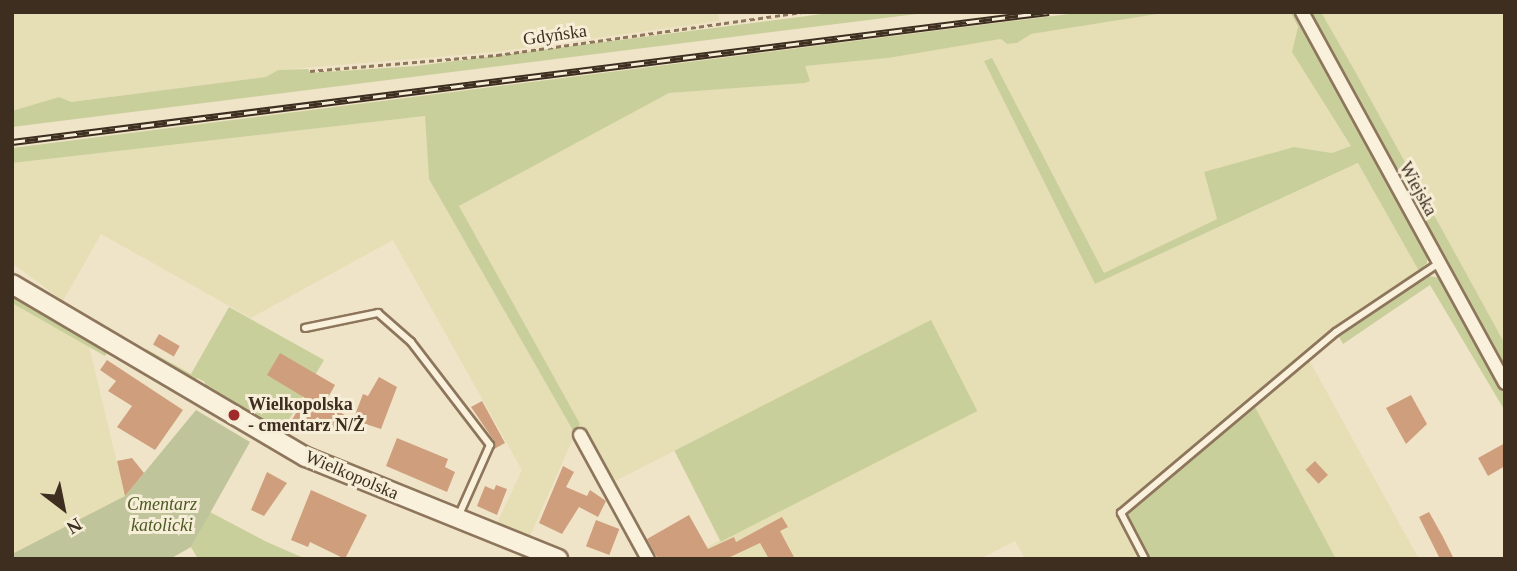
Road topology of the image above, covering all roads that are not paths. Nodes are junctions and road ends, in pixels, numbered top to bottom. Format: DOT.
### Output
graph roads {
  1 [pos="1301,12"];
  2 [pos="1439,263"];
  3 [pos="12,284"];
  4 [pos="304,328"];
  5 [pos="1505,383"];
  6 [pos="580,435"];
  7 [pos="457,519"];
  8 [pos="558,559"];
  9 [pos="648,559"];
  10 [pos="1144,559"];
  1 -- 2 [label="street, Wiejska"];
  2 -- 5 [label="street, Wiejska"];
  2 -- 10 [label="lane"];
  3 -- 7 [label="street, Wielkopolska"];
  4 -- 7 [label="lane"];
  6 -- 9 [label="street"];
  7 -- 8 [label="street, Wielkopolska"];
}
